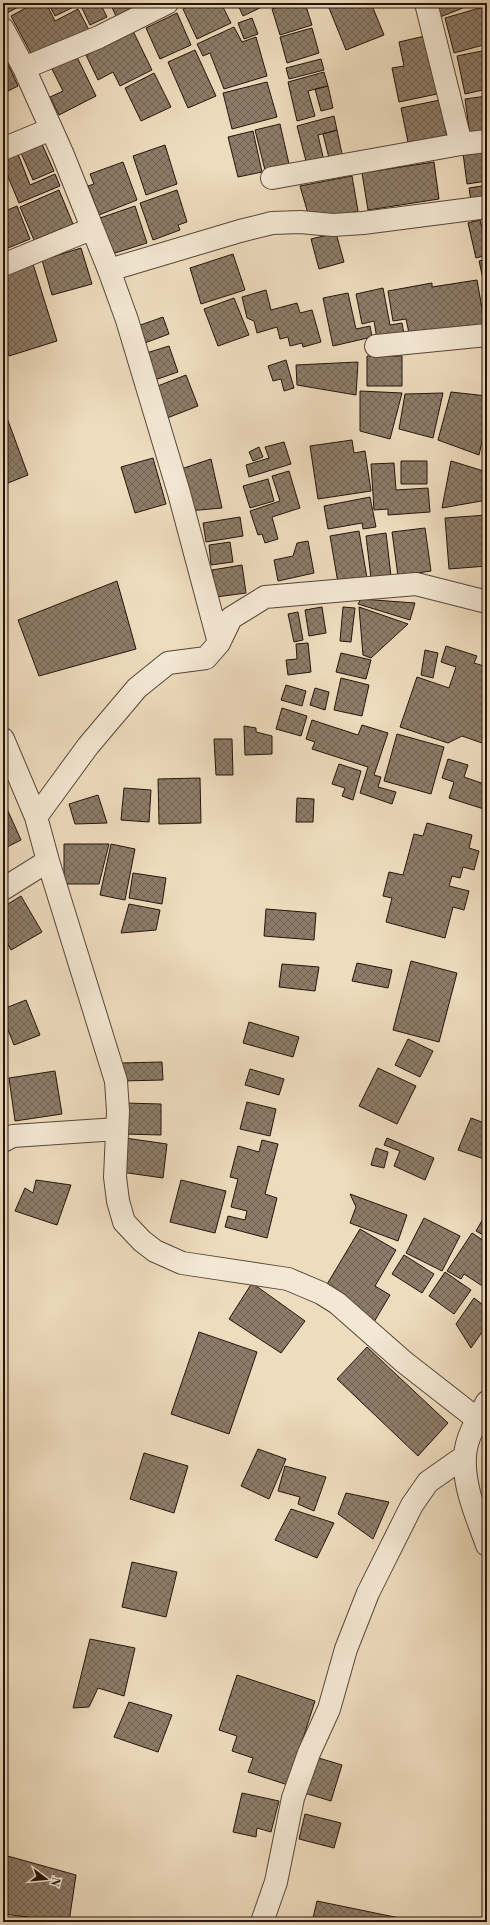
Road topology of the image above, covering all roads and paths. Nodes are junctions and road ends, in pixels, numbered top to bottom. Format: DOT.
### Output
graph roads {
  1 [pos="168,3"];
  2 [pos="426,3"];
  3 [pos="4,34"];
  4 [pos="24,68"];
  5 [pos="51,129"];
  6 [pos="487,141"];
  7 [pos="461,144"];
  8 [pos="3,149"];
  9 [pos="272,178"];
  10 [pos="487,207"];
  11 [pos="92,229"];
  12 [pos="3,265"];
  13 [pos="109,270"];
  14 [pos="487,335"];
  15 [pos="376,346"];
  16 [pos="487,602"];
  17 [pos="219,643"];
  18 [pos="3,739"];
  19 [pos="36,817"];
  20 [pos="48,861"];
  21 [pos="3,889"];
  22 [pos="117,1129"];
  23 [pos="3,1141"];
  24 [pos="482,1411"];
  25 [pos="465,1456"];
  26 [pos="487,1545"];
  27 [pos="262,1922"];
  1 -- 4 [label="street"];
  2 -- 7 [label="street"];
  3 -- 4 [label="street"];
  4 -- 5 [label="street"];
  5 -- 8 [label="street"];
  5 -- 11 [label="street"];
  6 -- 7 [label="street"];
  7 -- 9 [label="street"];
  10 -- 13 [label="street"];
  11 -- 12 [label="street"];
  11 -- 13 [label="street"];
  13 -- 17 [label="street"];
  14 -- 15 [label="street"];
  16 -- 17 [label="street"];
  17 -- 19 [label="street"];
  18 -- 19 [label="street"];
  19 -- 20 [label="street"];
  20 -- 21 [label="street"];
  20 -- 22 [label="street"];
  22 -- 23 [label="street"];
  22 -- 24 [label="street"];
  24 -- 25 [label="street"];
  25 -- 26 [label="street"];
  25 -- 27 [label="street"];
}
